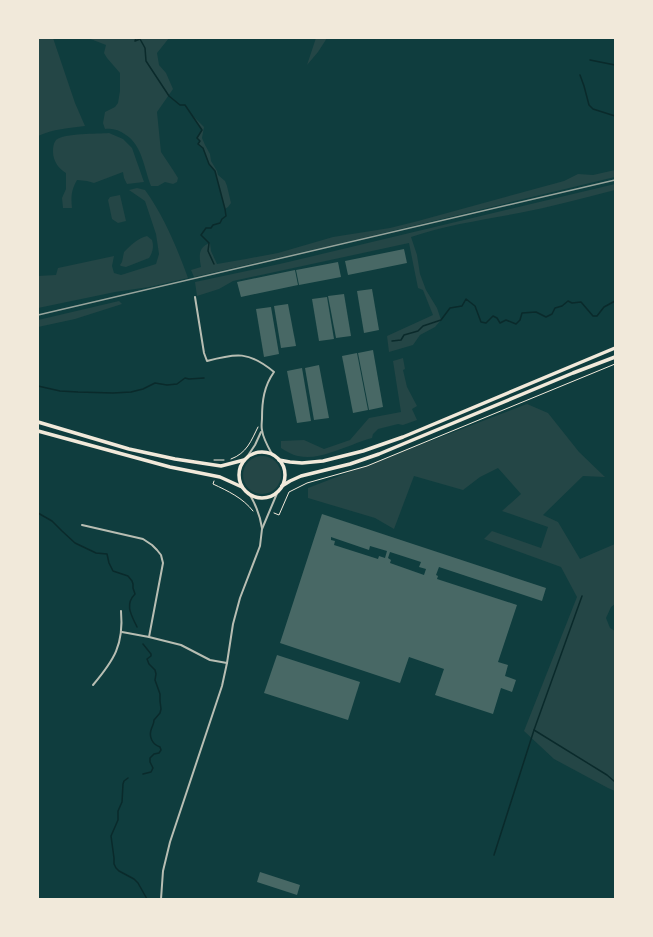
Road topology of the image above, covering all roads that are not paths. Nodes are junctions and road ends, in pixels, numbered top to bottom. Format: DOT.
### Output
graph roads {
  1 [pos="195,297"];
  2 [pos="615,348"];
  3 [pos="615,357"];
  4 [pos="38,422"];
  5 [pos="38,430"];
  6 [pos="262,431"];
  7 [pos="272,454"];
  8 [pos="245,458"];
  9 [pos="279,460"];
  10 [pos="282,486"];
  11 [pos="242,487"];
  12 [pos="278,491"];
  13 [pos="250,495"];
  14 [pos="82,525"];
  15 [pos="262,529"];
  16 [pos="121,611"];
  17 [pos="122,632"];
  18 [pos="149,637"];
  19 [pos="227,663"];
  20 [pos="93,685"];
  21 [pos="161,899"];
  1 -- 6 [label="street"];
  2 -- 9 [label="highway"];
  3 -- 10 [label="highway"];
  4 -- 8 [label="highway"];
  5 -- 11 [label="highway"];
  6 -- 7 [label="street"];
  6 -- 8 [label="street"];
  7 -- 8 [label="highway"];
  7 -- 9 [label="highway"];
  8 -- 11 [label="highway"];
  9 -- 10 [label="highway"];
  10 -- 12 [label="highway"];
  11 -- 13 [label="highway"];
  12 -- 13 [label="highway"];
  12 -- 15 [label="street"];
  13 -- 15 [label="street"];
  14 -- 18 [label="street"];
  15 -- 19 [label="street"];
  16 -- 17 [label="street"];
  17 -- 18 [label="street"];
  17 -- 20 [label="street"];
  18 -- 19 [label="street"];
  19 -- 21 [label="street"];
}
